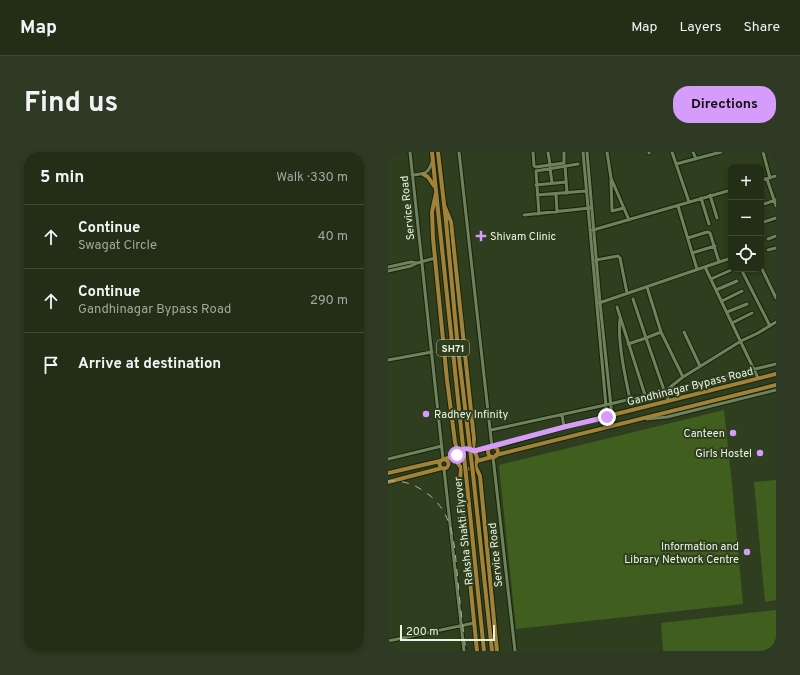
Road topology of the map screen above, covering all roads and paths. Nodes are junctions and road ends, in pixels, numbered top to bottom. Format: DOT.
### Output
graph roads {
  1 [pos="410,152"];
  2 [pos="432,152"];
  3 [pos="438,152"];
  4 [pos="459,152"];
  5 [pos="533,152"];
  6 [pos="548,152"];
  7 [pos="564,152"];
  8 [pos="583,152"];
  9 [pos="587,152"];
  10 [pos="608,152"];
  11 [pos="672,152"];
  12 [pos="693,152"];
  13 [pos="721,152"];
  14 [pos="763,152"];
  15 [pos="696,159"];
  16 [pos="433,160"];
  17 [pos="578,164"];
  18 [pos="676,164"];
  19 [pos="550,166"];
  20 [pos="564,166"];
  21 [pos="423,174"];
  22 [pos="412,175"];
  23 [pos="776,176"];
  24 [pos="611,178"];
  25 [pos="769,178"];
  26 [pos="764,179"];
  27 [pos="566,182"];
  28 [pos="552,183"];
  29 [pos="536,185"];
  30 [pos="436,188"];
  31 [pos="586,191"];
  32 [pos="728,191"];
  33 [pos="567,193"];
  34 [pos="436,194"];
  35 [pos="556,194"];
  36 [pos="537,195"];
  37 [pos="710,195"];
  38 [pos="701,198"];
  39 [pos="775,201"];
  40 [pos="689,202"];
  41 [pos="764,204"];
  42 [pos="444,205"];
  43 [pos="678,206"];
  44 [pos="776,206"];
  45 [pos="590,208"];
  46 [pos="624,208"];
  47 [pos="557,212"];
  48 [pos="539,214"];
  49 [pos="524,215"];
  50 [pos="717,218"];
  51 [pos="776,218"];
  52 [pos="629,220"];
  53 [pos="764,222"];
  54 [pos="709,224"];
  55 [pos="592,231"];
  56 [pos="776,236"];
  57 [pos="688,238"];
  58 [pos="768,239"];
  59 [pos="715,246"];
  60 [pos="776,248"];
  61 [pos="768,250"];
  62 [pos="692,253"];
  63 [pos="435,258"];
  64 [pos="728,259"];
  65 [pos="596,260"];
  66 [pos="422,261"];
  67 [pos="719,262"];
  68 [pos="417,263"];
  69 [pos="705,267"];
  70 [pos="388,268"];
  71 [pos="698,269"];
  72 [pos="388,271"];
  73 [pos="728,271"];
  74 [pos="743,272"];
  75 [pos="763,272"];
  76 [pos="711,279"];
  77 [pos="737,282"];
  78 [pos="647,287"];
  79 [pos="716,290"];
  80 [pos="742,292"];
  81 [pos="627,293"];
  82 [pos="776,298"];
  83 [pos="633,299"];
  84 [pos="722,301"];
  85 [pos="598,303"];
  86 [pos="747,304"];
  87 [pos="617,307"];
  88 [pos="727,312"];
  89 [pos="752,313"];
  90 [pos="620,318"];
  91 [pos="776,322"];
  92 [pos="732,323"];
  93 [pos="770,326"];
  94 [pos="661,332"];
  95 [pos="684,332"];
  96 [pos="646,338"];
  97 [pos="741,341"];
  98 [pos="628,344"];
  99 [pos="432,352"];
  100 [pos="388,360"];
  101 [pos="776,364"];
  102 [pos="700,366"];
  103 [pos="753,369"];
  104 [pos="776,374"];
  105 [pos="683,378"];
  106 [pos="758,378"];
  107 [pos="776,385"];
  108 [pos="666,390"];
  109 [pos="776,390"];
  110 [pos="645,395"];
  111 [pos="630,399"];
  112 [pos="668,401"];
  113 [pos="610,404"];
  114 [pos="605,405"];
  115 [pos="562,415"];
  116 [pos="609,416"];
  117 [pos="632,420"];
  118 [pos="564,427"];
  119 [pos="491,430"];
  120 [pos="442,446"];
  121 [pos="492,447"];
  122 [pos="474,451"];
  123 [pos="458,454"];
  124 [pos="494,456"];
  125 [pos="388,459"];
  126 [pos="443,460"];
  127 [pos="476,463"];
  128 [pos="460,466"];
  129 [pos="444,468"];
  130 [pos="388,473"];
  131 [pos="388,482"];
  132 [pos="474,623"];
  133 [pos="461,625"];
  134 [pos="388,641"];
  135 [pos="464,651"];
  136 [pos="477,651"];
  137 [pos="484,651"];
  138 [pos="492,651"];
  139 [pos="497,651"];
  140 [pos="515,651"];
  1 -- 22 [label="street, Service Road"];
  2 -- 16 [label="main road, SH71"];
  3 -- 42 [label="main road, SH71"];
  4 -- 119 [label="street"];
  5 -- 19 [label="street"];
  6 -- 19 [label="street"];
  7 -- 19 [label="street"];
  8 -- 31 [label="street"];
  9 -- 45 [label="street"];
  10 -- 24 [label="street"];
  11 -- 18 [label="street"];
  12 -- 15 [label="street"];
  13 -- 15 [label="street"];
  14 -- 25 [label="street"];
  15 -- 18 [label="street"];
  16 -- 21 [label="street"];
  16 -- 30 [label="main road, SH71"];
  17 -- 20 [label="street"];
  18 -- 40 [label="street"];
  19 -- 20 [label="street"];
  19 -- 28 [label="street"];
  19 -- 29 [label="street"];
  20 -- 27 [label="street"];
  21 -- 22 [label="street"];
  21 -- 30 [label="main road"];
  22 -- 66 [label="street, Service Road"];
  23 -- 25 [label="street"];
  24 -- 46 [label="street"];
  24 -- 46 [label="street"];
  25 -- 26 [label="street"];
  25 -- 39 [label="street"];
  27 -- 28 [label="street"];
  27 -- 33 [label="street"];
  28 -- 29 [label="street"];
  29 -- 36 [label="street"];
  30 -- 34 [label="main road, SH71"];
  31 -- 33 [label="street"];
  31 -- 45 [label="street"];
  32 -- 37 [label="street"];
  33 -- 35 [label="street"];
  34 -- 63 [label="main road"];
  34 -- 137 [label="main road, Raksha Shakti Flyover / SH71, bridge"];
  35 -- 36 [label="street"];
  35 -- 47 [label="street"];
  36 -- 48 [label="street"];
  37 -- 38 [label="street"];
  37 -- 50 [label="street"];
  38 -- 40 [label="street"];
  38 -- 54 [label="street"];
  39 -- 41 [label="street"];
  39 -- 44 [label="street"];
  40 -- 43 [label="street"];
  42 -- 122 [label="main road"];
  42 -- 138 [label="main road, Raksha Shakti Flyover / SH71, bridge"];
  43 -- 52 [label="street"];
  43 -- 57 [label="street"];
  45 -- 47 [label="street"];
  45 -- 55 [label="street"];
  46 -- 52 [label="street"];
  47 -- 48 [label="street"];
  48 -- 49 [label="street"];
  51 -- 53 [label="street"];
  52 -- 55 [label="street"];
  55 -- 65 [label="street"];
  55 -- 85 [label="street"];
  56 -- 58 [label="street"];
  57 -- 59 [label="street"];
  57 -- 62 [label="street"];
  59 -- 62 [label="street"];
  59 -- 67 [label="street"];
  60 -- 61 [label="street"];
  62 -- 71 [label="street"];
  63 -- 66 [label="street"];
  63 -- 123 [label="main road"];
  64 -- 67 [label="street"];
  65 -- 81 [label="street"];
  65 -- 85 [label="street"];
  66 -- 68 [label="street"];
  66 -- 99 [label="street, Service Road"];
  67 -- 69 [label="street"];
  68 -- 70 [label="street"];
  68 -- 72 [label="street"];
  69 -- 71 [label="street"];
  69 -- 76 [label="street"];
  71 -- 78 [label="street"];
  73 -- 76 [label="street"];
  74 -- 93 [label="street"];
  75 -- 82 [label="street"];
  76 -- 79 [label="street"];
  77 -- 79 [label="street"];
  78 -- 81 [label="street"];
  78 -- 94 [label="street"];
  79 -- 84 [label="street"];
  80 -- 84 [label="street"];
  81 -- 85 [label="street"];
  83 -- 96 [label="street"];
  84 -- 88 [label="street"];
  85 -- 113 [label="street"];
  85 -- 114 [label="street"];
  86 -- 88 [label="street"];
  87 -- 90 [label="street"];
  88 -- 92 [label="street"];
  89 -- 92 [label="street"];
  90 -- 98 [label="street"];
  90 -- 111 [label="street"];
  91 -- 93 [label="street"];
  92 -- 97 [label="street"];
  93 -- 97 [label="street"];
  94 -- 96 [label="street"];
  94 -- 105 [label="street"];
  95 -- 102 [label="street"];
  96 -- 98 [label="street"];
  96 -- 108 [label="street"];
  97 -- 102 [label="street"];
  97 -- 103 [label="street"];
  98 -- 110 [label="street"];
  99 -- 100 [label="street"];
  99 -- 120 [label="street, Service Road"];
  101 -- 103 [label="street"];
  102 -- 105 [label="street"];
  103 -- 106 [label="street"];
  103 -- 108 [label="street"];
  104 -- 106 [label="main road, Gandhinagar Bypass Road"];
  105 -- 108 [label="street"];
  106 -- 112 [label="main road, Gandhinagar Bypass Road"];
  107 -- 117 [label="main road, Gandhinagar Bypass Road"];
  108 -- 110 [label="street"];
  108 -- 112 [label="street"];
  109 -- 117 [label="street"];
  110 -- 111 [label="street"];
  111 -- 113 [label="street"];
  112 -- 116 [label="main road, Gandhinagar Bypass Road"];
  113 -- 114 [label="street"];
  113 -- 116 [label="street"];
  114 -- 115 [label="street"];
  114 -- 116 [label="street"];
  115 -- 118 [label="street"];
  115 -- 119 [label="street"];
  116 -- 118 [label="main road, Gandhinagar Bypass Road"];
  117 -- 124 [label="main road, Gandhinagar Bypass Road"];
  118 -- 121 [label="main road, Gandhinagar Bypass Road"];
  119 -- 121 [label="street"];
  120 -- 125 [label="street"];
  120 -- 126 [label="street, Service Road"];
  121 -- 122 [label="main road, Gandhinagar Bypass Road"];
  121 -- 124 [label="main road"];
  121 -- 124 [label="main road"];
  122 -- 123 [label="main road"];
  122 -- 127 [label="main road"];
  123 -- 126 [label="main road"];
  123 -- 128 [label="main road"];
  124 -- 127 [label="main road, Gandhinagar Bypass Road"];
  124 -- 140 [label="street, Service Road"];
  126 -- 129 [label="main road"];
  126 -- 129 [label="main road"];
  126 -- 130 [label="main road"];
  127 -- 128 [label="main road"];
  127 -- 139 [label="main road"];
  128 -- 129 [label="main road"];
  128 -- 132 [label="main road"];
  129 -- 131 [label="main road"];
  129 -- 133 [label="street"];
  132 -- 133 [label="street"];
  132 -- 136 [label="main road"];
  133 -- 134 [label="street"];
  133 -- 135 [label="street"];
}
